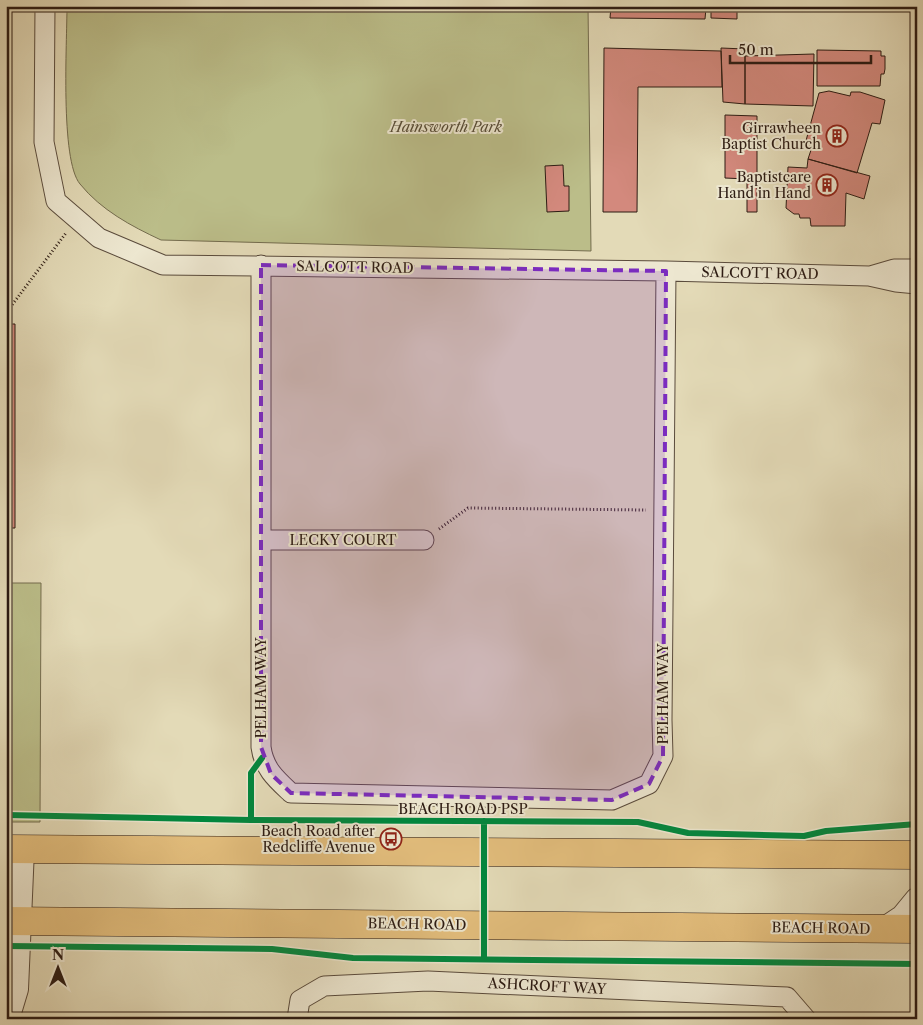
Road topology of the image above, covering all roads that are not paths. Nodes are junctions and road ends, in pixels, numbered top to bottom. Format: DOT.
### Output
graph roads {
  1 [pos="45,6"];
  2 [pos="261,265"];
  3 [pos="917,268"];
  4 [pos="666,271"];
  5 [pos="869,276"];
  6 [pos="917,284"];
  7 [pos="261,540"];
  8 [pos="424,540"];
  9 [pos="14,849"];
  10 [pos="917,855"];
  11 [pos="917,900"];
  12 [pos="13,921"];
  13 [pos="885,929"];
  14 [pos="917,929"];
  15 [pos="7,1019"];
  16 [pos="297,1019"];
  17 [pos="806,1019"];
  1 -- 2 [label="street, SALCOTT ROAD"];
  2 -- 4 [label="street, SALCOTT ROAD"];
  2 -- 7 [label="street, PELHAM WAY"];
  3 -- 5 [label="street, SALCOTT ROAD"];
  4 -- 5 [label="street, SALCOTT ROAD"];
  4 -- 7 [label="street, PELHAM WAY"];
  5 -- 6 [label="street, SALCOTT ROAD"];
  7 -- 8 [label="street, LECKY COURT"];
  9 -- 10 [label="main road"];
  9 -- 12 [label="street"];
  11 -- 13 [label="street"];
  12 -- 13 [label="main road, BEACH ROAD"];
  12 -- 15 [label="street"];
  13 -- 14 [label="main road, BEACH ROAD"];
  16 -- 17 [label="street, ASHCROFT WAY"];
}
